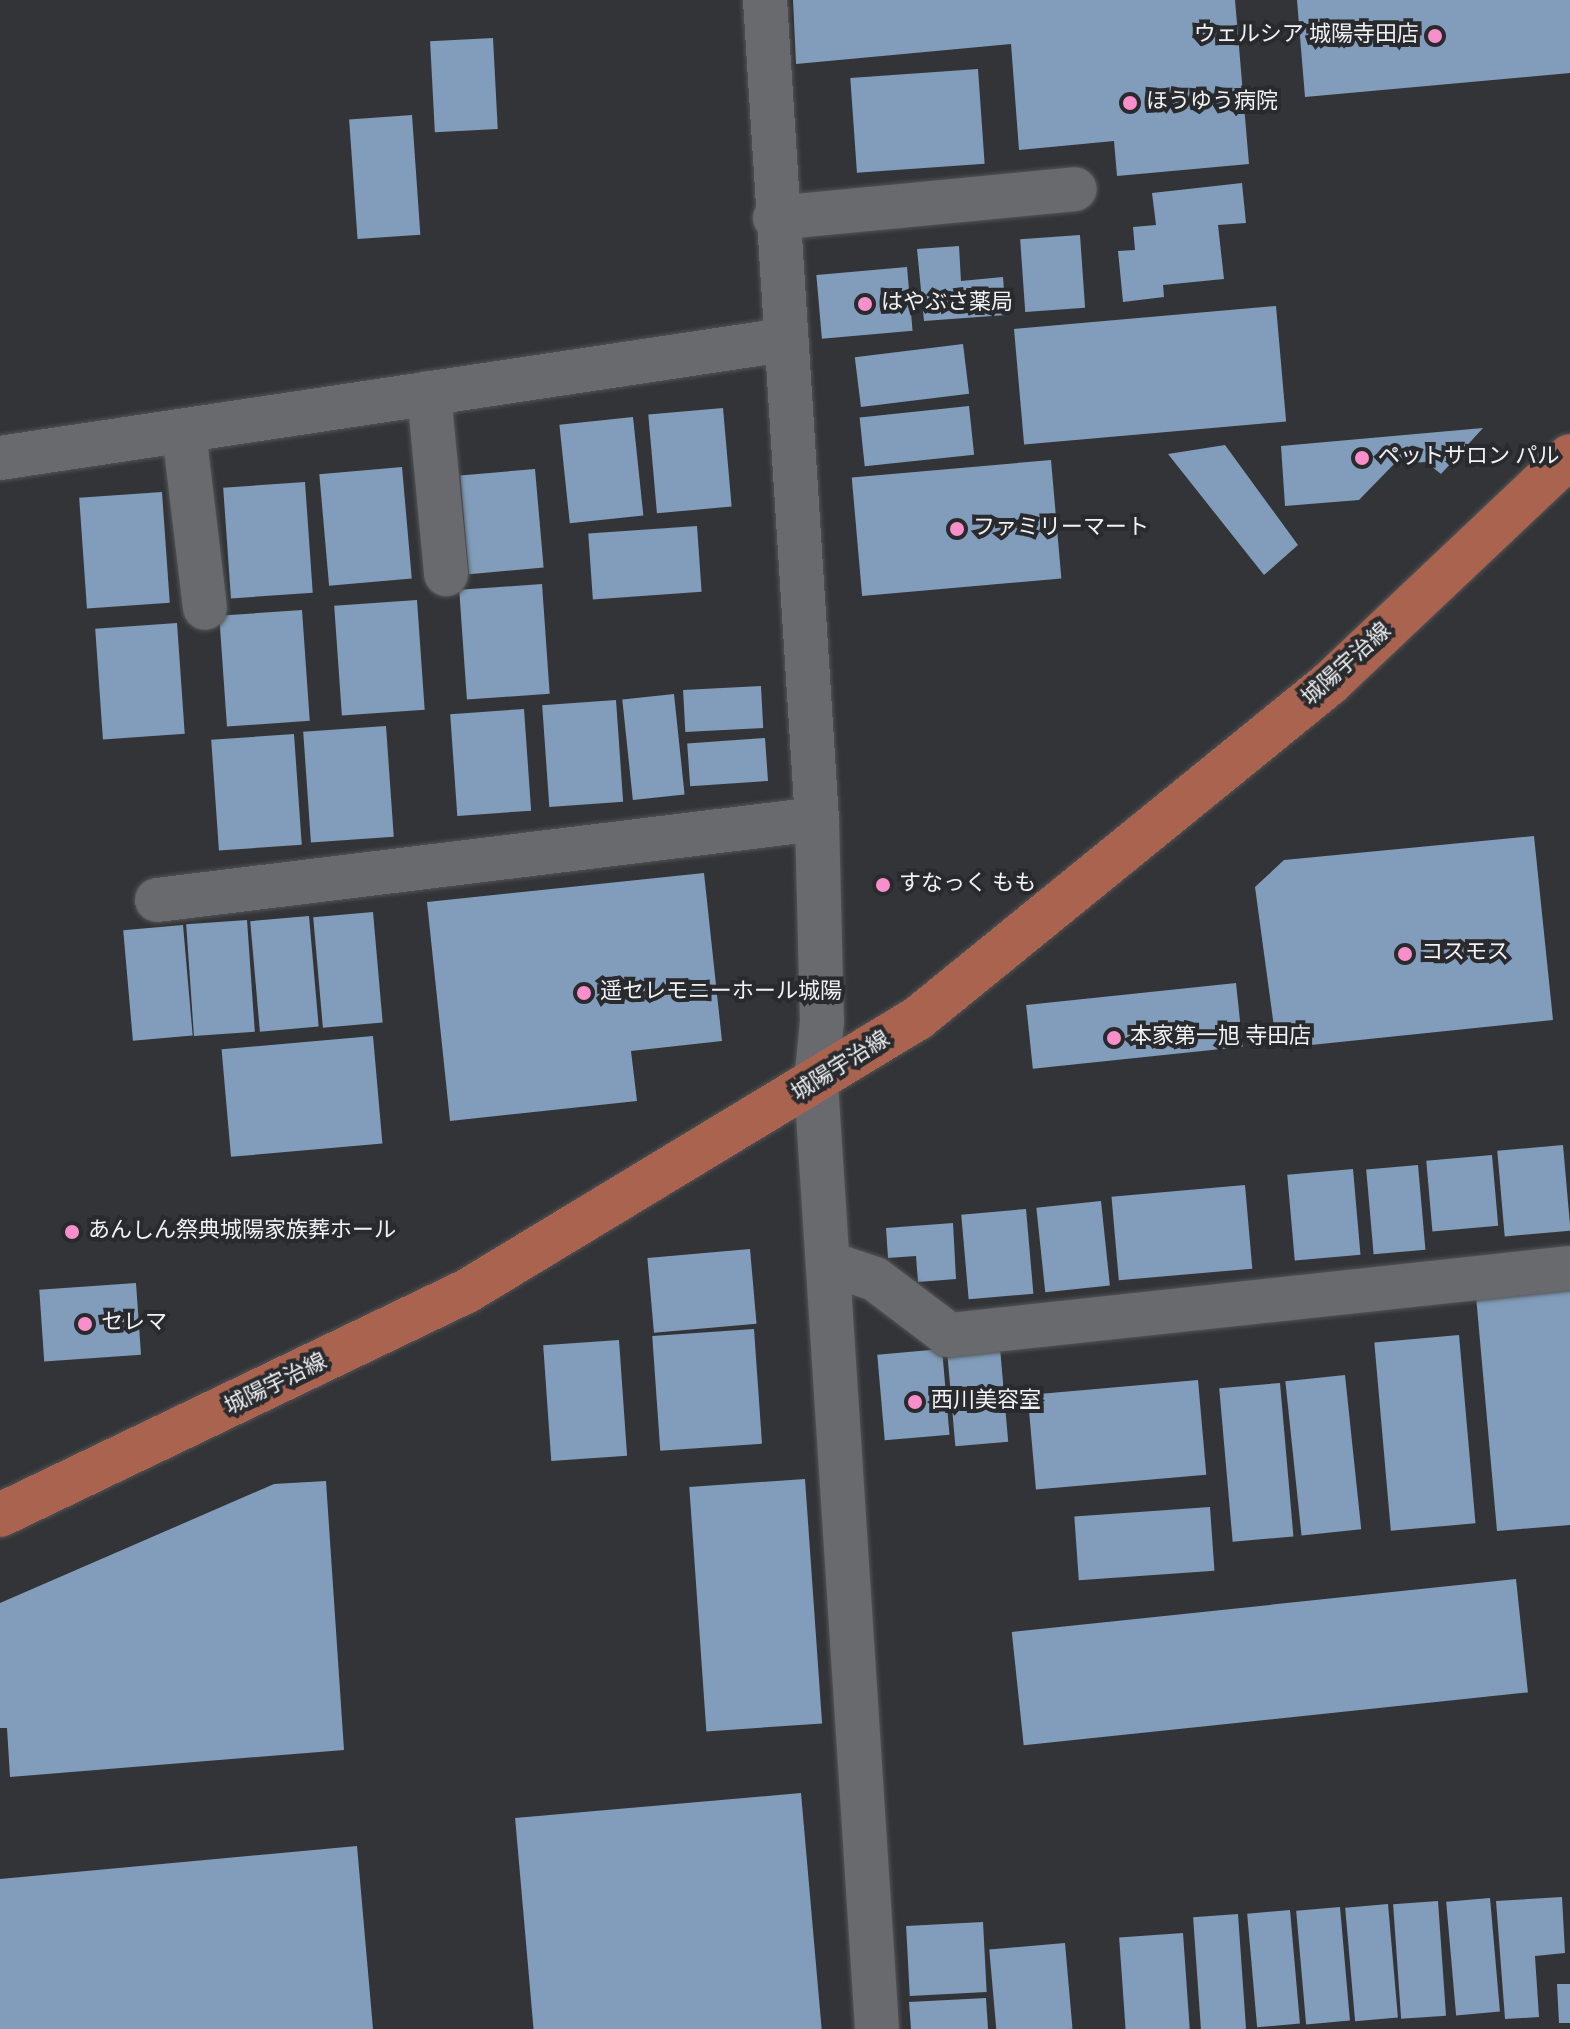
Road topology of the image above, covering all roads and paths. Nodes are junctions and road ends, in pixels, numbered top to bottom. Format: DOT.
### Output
graph roads {
  1 [pos="765,0"];
  2 [pos="1075,189"];
  3 [pos="775,218"];
  4 [pos="784,340"];
  5 [pos="429,393"];
  6 [pos="184,432"];
  7 [pos="1570,456"];
  8 [pos="0,458"];
  9 [pos="446,574"];
  10 [pos="205,608"];
  11 [pos="817,819"];
  12 [pos="157,900"];
  13 [pos="816,1083"];
  14 [pos="831,1264"];
  15 [pos="1570,1268"];
  16 [pos="0,1515"];
  17 [pos="877,2029"];
  1 -- 3 [label="street"];
  2 -- 3 [label="street"];
  3 -- 4 [label="street"];
  4 -- 5 [label="street"];
  4 -- 11 [label="street"];
  5 -- 6 [label="street"];
  5 -- 9 [label="street"];
  6 -- 8 [label="street"];
  6 -- 10 [label="street"];
  7 -- 13 [label="main road, 城陽宇治線"];
  11 -- 12 [label="street"];
  11 -- 13 [label="street"];
  13 -- 14 [label="street"];
  13 -- 16 [label="main road, 城陽宇治線"];
  14 -- 15 [label="street"];
  14 -- 17 [label="street"];
}
